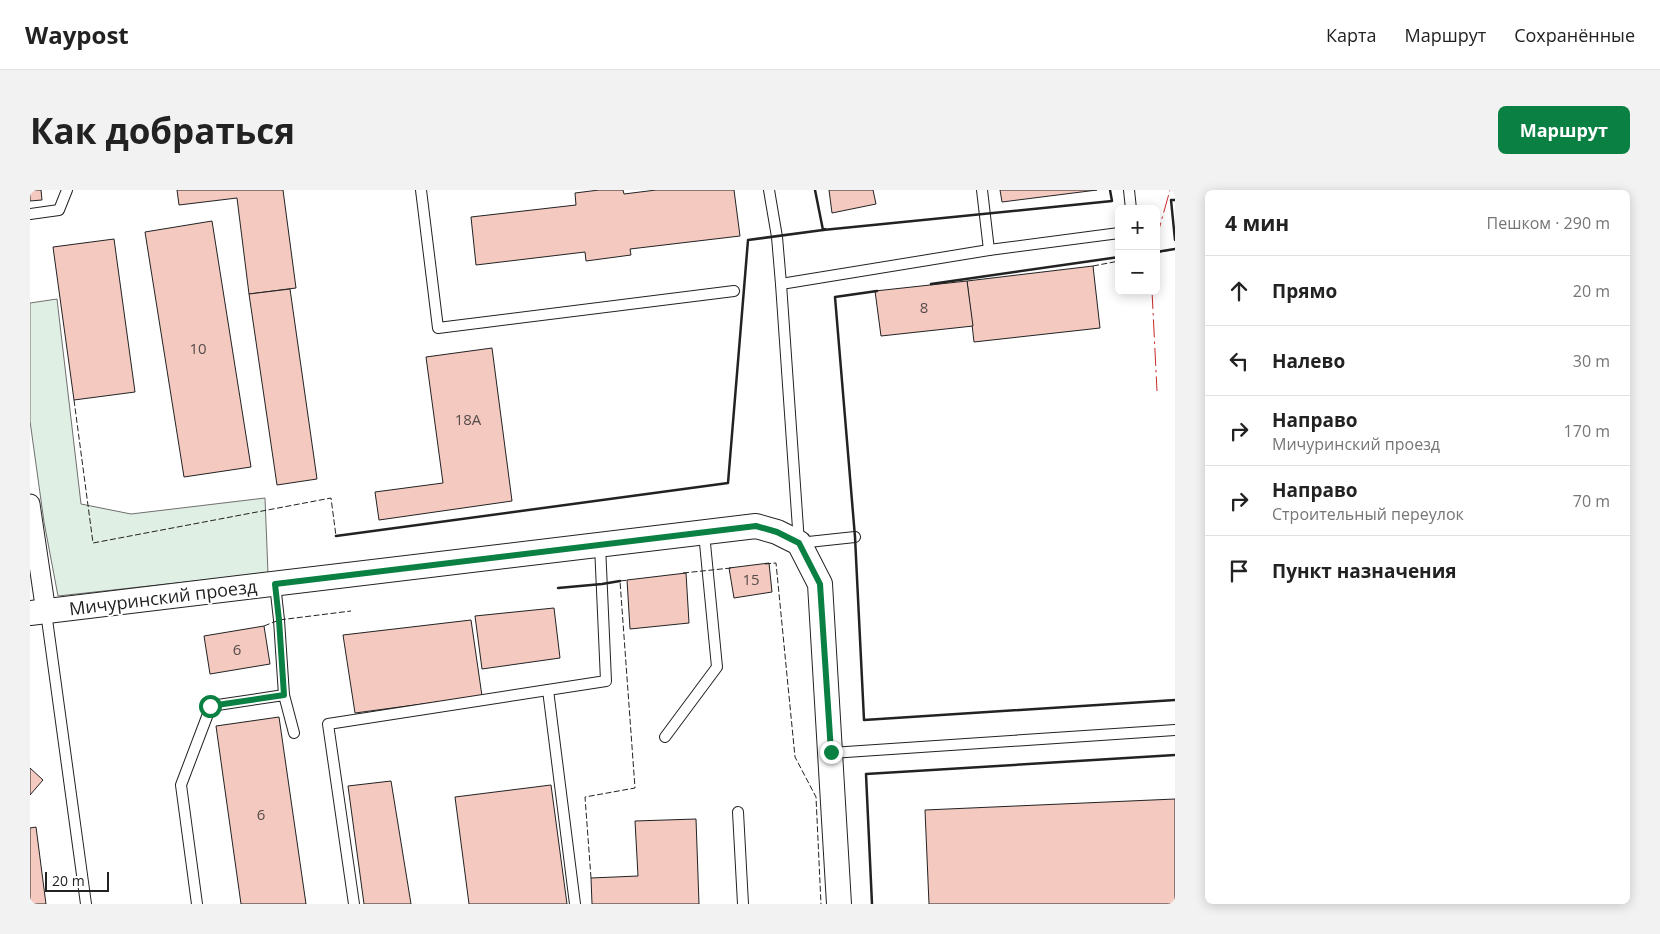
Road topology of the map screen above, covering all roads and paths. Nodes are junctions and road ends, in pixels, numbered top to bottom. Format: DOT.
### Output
graph roads {
  1 [pos="67,190"];
  2 [pos="421,190"];
  3 [pos="769,190"];
  4 [pos="982,190"];
  5 [pos="1129,190"];
  6 [pos="1131,205"];
  7 [pos="30,214"];
  8 [pos="1115,234"];
  9 [pos="990,250"];
  10 [pos="781,284"];
  11 [pos="734,291"];
  12 [pos="30,504"];
  13 [pos="704,533"];
  14 [pos="855,537"];
  15 [pos="799,543"];
  16 [pos="600,545"];
  17 [pos="275,584"];
  18 [pos="38,612"];
  19 [pos="548,690"];
  20 [pos="284,695"];
  21 [pos="1175,730"];
  22 [pos="294,733"];
  23 [pos="665,737"];
  24 [pos="831,752"];
  25 [pos="738,812"];
  26 [pos="86,904"];
  27 [pos="197,904"];
  28 [pos="354,904"];
  29 [pos="575,904"];
  30 [pos="743,904"];
  31 [pos="839,904"];
  1 -- 7 [label="lane"];
  2 -- 11 [label="lane"];
  3 -- 10 [label="lane"];
  4 -- 9 [label="lane"];
  5 -- 6 [label="lane"];
  8 -- 9 [label="lane"];
  9 -- 10 [label="lane"];
  10 -- 15 [label="lane"];
  12 -- 18 [label="street"];
  13 -- 15 [label="street, Мичуринский проезд"];
  13 -- 16 [label="street, Мичуринский проезд"];
  13 -- 23 [label="lane"];
  14 -- 15 [label="lane"];
  15 -- 24 [label="street"];
  16 -- 17 [label="street, Мичуринский проезд"];
  16 -- 19 [label="lane"];
  17 -- 18 [label="street, Мичуринский проезд"];
  17 -- 20 [label="lane"];
  18 -- 26 [label="lane"];
  19 -- 28 [label="lane"];
  19 -- 29 [label="lane"];
  20 -- 22 [label="lane"];
  20 -- 27 [label="lane"];
  21 -- 24 [label="lane"];
  24 -- 31 [label="street"];
  25 -- 30 [label="lane"];
}
